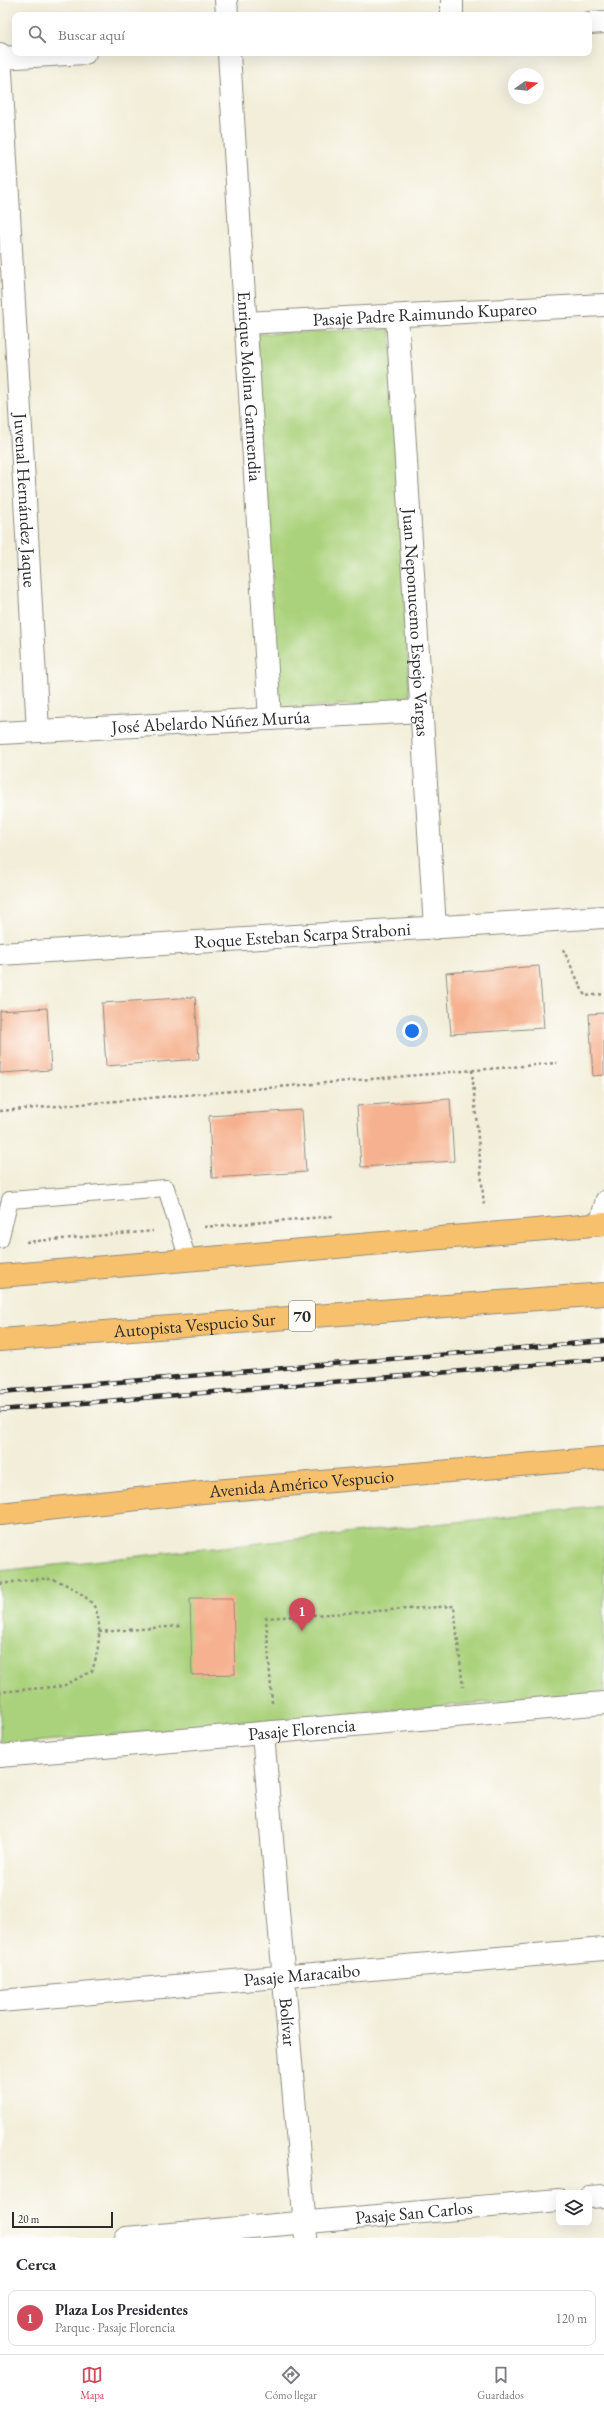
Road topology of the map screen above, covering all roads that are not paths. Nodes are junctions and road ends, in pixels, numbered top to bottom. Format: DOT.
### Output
graph roads {
  1 [pos="226,0"];
  2 [pos="452,0"];
  3 [pos="227,12"];
  4 [pos="452,12"];
  5 [pos="604,22"];
  6 [pos="592,23"];
  7 [pos="0,54"];
  8 [pos="34,56"];
  9 [pos="229,56"];
  10 [pos="0,58"];
  11 [pos="604,305"];
  12 [pos="397,316"];
  13 [pos="246,323"];
  14 [pos="422,711"];
  15 [pos="270,719"];
  16 [pos="38,731"];
  17 [pos="0,733"];
  18 [pos="604,917"];
  19 [pos="435,928"];
  20 [pos="0,954"];
  21 [pos="604,1199"];
  22 [pos="600,1224"];
  23 [pos="0,1240"];
  24 [pos="188,1260"];
  25 [pos="0,1276"];
  26 [pos="604,1294"];
  27 [pos="0,1340"];
  28 [pos="604,1458"];
  29 [pos="0,1514"];
  30 [pos="604,1703"];
  31 [pos="263,1734"];
  32 [pos="0,1756"];
  33 [pos="604,1949"];
  34 [pos="284,1977"];
  35 [pos="0,2001"];
  36 [pos="604,2196"];
  37 [pos="592,2197"];
  38 [pos="556,2200"];
  39 [pos="306,2230"];
  40 [pos="126,2238"];
  1 -- 3 [label="street"];
  2 -- 4 [label="street"];
  5 -- 6 [label="street"];
  7 -- 10 [label="street, Juvenal Hernández Jaque"];
  8 -- 10 [label="street"];
  9 -- 13 [label="street, Enrique Molina Garmendia"];
  10 -- 16 [label="street, Juvenal Hernández Jaque"];
  11 -- 12 [label="street, Pasaje Padre Raimundo Kupareo"];
  12 -- 13 [label="street, Pasaje Padre Raimundo Kupareo"];
  12 -- 14 [label="street, Juan Neponucemo Espejo Vargas"];
  13 -- 15 [label="street, Enrique Molina Garmendia"];
  14 -- 15 [label="street, José Abelardo Núñez Murúa"];
  14 -- 19 [label="street, Juan Neponucemo Espejo Vargas"];
  15 -- 16 [label="street, José Abelardo Núñez Murúa"];
  16 -- 17 [label="street, José Abelardo Núñez Murúa"];
  18 -- 19 [label="street, Roque Esteban Scarpa Straboni"];
  19 -- 20 [label="street, Roque Esteban Scarpa Straboni"];
  21 -- 22 [label="lane"];
  22 -- 24 [label="main road"];
  23 -- 24 [label="lane"];
  24 -- 25 [label="main road"];
  26 -- 27 [label="main road, Autopista Vespucio Sur / 70"];
  28 -- 29 [label="main road, Avenida Américo Vespucio"];
  30 -- 31 [label="street, Pasaje Florencia"];
  31 -- 32 [label="street, Pasaje Florencia"];
  31 -- 34 [label="street, Bolívar"];
  33 -- 34 [label="street, Pasaje Maracaibo"];
  34 -- 35 [label="street, Pasaje Maracaibo"];
  34 -- 39 [label="street, Bolívar"];
  36 -- 37 [label="street"];
  38 -- 39 [label="street, Pasaje San Carlos"];
  39 -- 40 [label="street, Pasaje San Carlos"];
}
